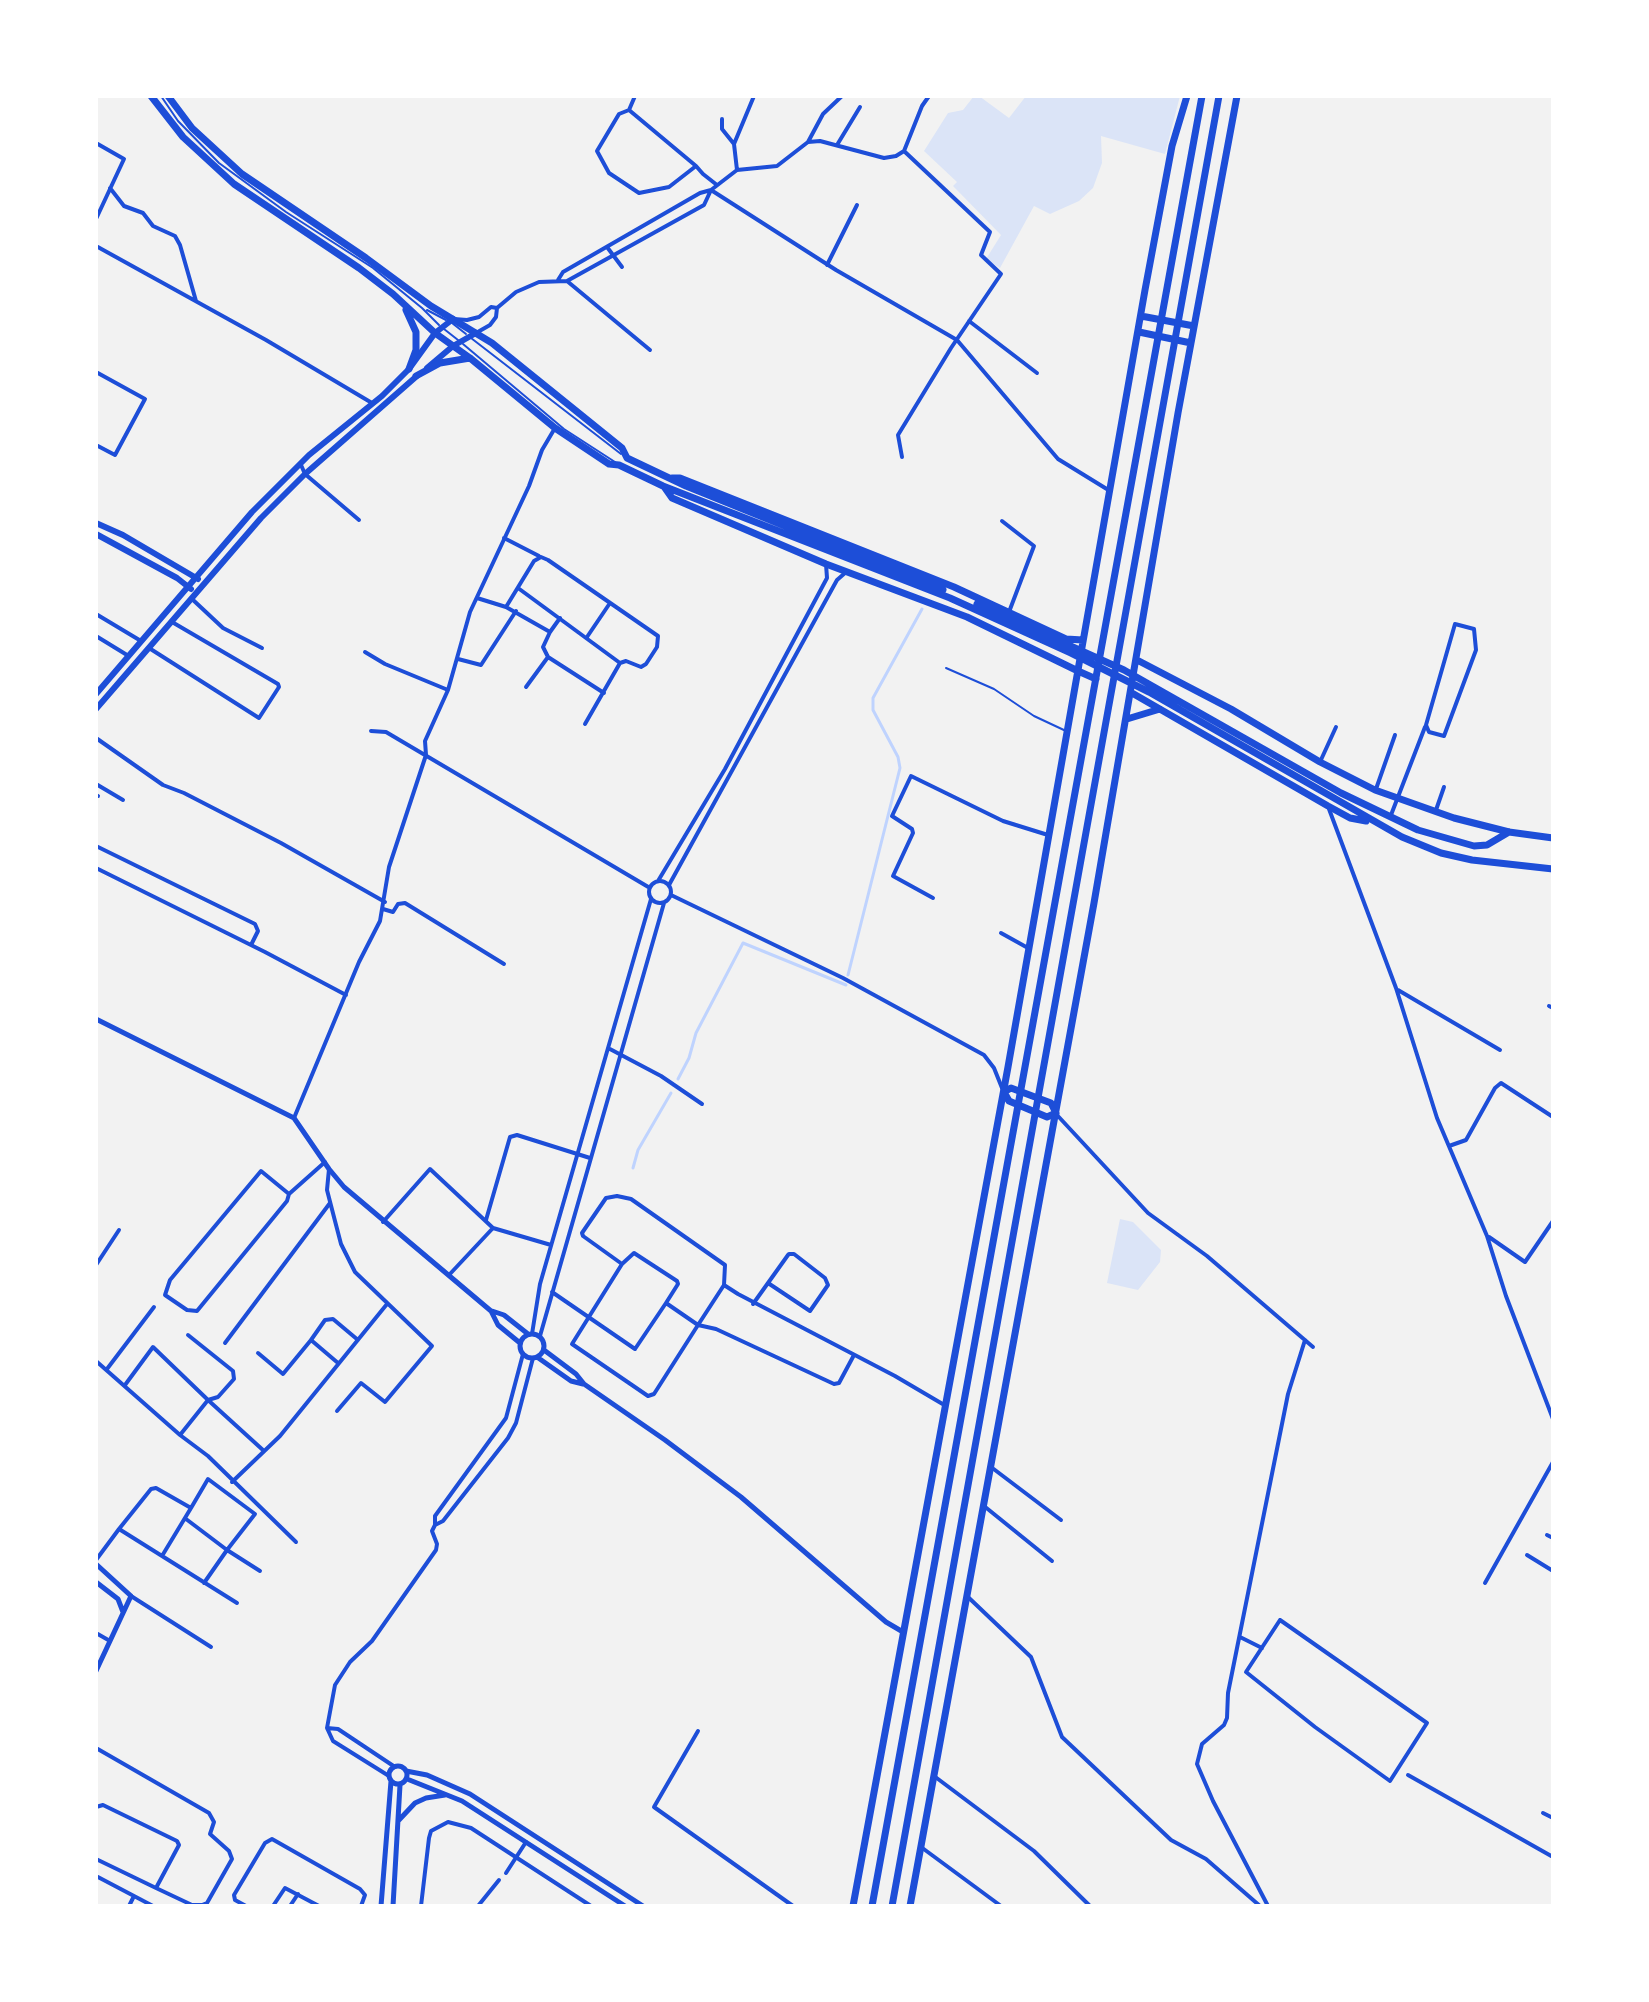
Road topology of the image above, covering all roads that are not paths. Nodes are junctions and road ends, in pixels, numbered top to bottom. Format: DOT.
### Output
graph roads {
  1 [pos="151,96"];
  2 [pos="161,96"];
  3 [pos="168,96"];
  4 [pos="635,96"];
  5 [pos="754,96"];
  6 [pos="842,96"];
  7 [pos="929,96"];
  8 [pos="1187,96"];
  9 [pos="1202,96"];
  10 [pos="1219,96"];
  11 [pos="1237,96"];
  12 [pos="860,107"];
  13 [pos="629,110"];
  14 [pos="722,119"];
  15 [pos="808,142"];
  16 [pos="96,143"];
  17 [pos="734,144"];
  18 [pos="837,145"];
  19 [pos="904,151"];
  20 [pos="696,166"];
  21 [pos="737,170"];
  22 [pos="717,185"];
  23 [pos="110,188"];
  24 [pos="711,190"];
  25 [pos="857,205"];
  26 [pos="96,219"];
  27 [pos="96,246"];
  28 [pos="607,247"];
  29 [pos="615,256"];
  30 [pos="827,265"];
  31 [pos="622,267"];
  32 [pos="558,280"];
  33 [pos="567,281"];
  34 [pos="393,294"];
  35 [pos="196,301"];
  36 [pos="422,308"];
  37 [pos="497,308"];
  38 [pos="1141,316"];
  39 [pos="451,320"];
  40 [pos="969,321"];
  41 [pos="1194,326"];
  42 [pos="438,330"];
  43 [pos="1139,332"];
  44 [pos="472,335"];
  45 [pos="957,340"];
  46 [pos="1191,343"];
  47 [pos="457,344"];
  48 [pos="650,350"];
  49 [pos="470,358"];
  50 [pos="409,369"];
  51 [pos="96,372"];
  52 [pos="1037,373"];
  53 [pos="416,376"];
  54 [pos="372,403"];
  55 [pos="555,428"];
  56 [pos="96,445"];
  57 [pos="902,457"];
  58 [pos="300,462"];
  59 [pos="619,465"];
  60 [pos="305,474"];
  61 [pos="664,482"];
  62 [pos="1110,491"];
  63 [pos="252,512"];
  64 [pos="261,518"];
  65 [pos="359,520"];
  66 [pos="1002,521"];
  67 [pos="96,523"];
  68 [pos="96,534"];
  69 [pos="504,538"];
  70 [pos="541,557"];
  71 [pos="826,564"];
  72 [pos="847,572"];
  73 [pos="196,577"];
  74 [pos="205,583"];
  75 [pos="187,586"];
  76 [pos="517,588"];
  77 [pos="197,593"];
  78 [pos="975,596"];
  79 [pos="476,598"];
  80 [pos="192,599"];
  81 [pos="610,603"];
  82 [pos="506,607"];
  83 [pos="516,611"];
  84 [pos="1009,612"];
  85 [pos="96,614"];
  86 [pos="967,617"];
  87 [pos="560,618"];
  88 [pos="172,622"];
  89 [pos="550,632"];
  90 [pos="96,636"];
  91 [pos="587,638"];
  92 [pos="1083,640"];
  93 [pos="141,641"];
  94 [pos="149,648"];
  95 [pos="262,648"];
  96 [pos="365,652"];
  97 [pos="127,655"];
  98 [pos="548,657"];
  99 [pos="458,659"];
  100 [pos="1137,660"];
  101 [pos="620,663"];
  102 [pos="946,668"];
  103 [pos="1078,671"];
  104 [pos="1096,679"];
  105 [pos="772,681"];
  106 [pos="99,685"];
  107 [pos="780,685"];
  108 [pos="526,687"];
  109 [pos="448,690"];
  110 [pos="604,693"];
  111 [pos="1132,693"];
  112 [pos="96,694"];
  113 [pos="96,709"];
  114 [pos="1160,709"];
  115 [pos="1127,719"];
  116 [pos="585,724"];
  117 [pos="749,725"];
  118 [pos="1426,725"];
  119 [pos="1336,727"];
  120 [pos="756,729"];
  121 [pos="371,731"];
  122 [pos="1067,731"];
  123 [pos="1395,735"];
  124 [pos="96,738"];
  125 [pos="426,755"];
  126 [pos="1320,762"];
  127 [pos="96,784"];
  128 [pos="1444,787"];
  129 [pos="1375,790"];
  130 [pos="1340,797"];
  131 [pos="123,800"];
  132 [pos="1398,800"];
  133 [pos="1328,806"];
  134 [pos="700,812"];
  135 [pos="1435,812"];
  136 [pos="708,817"];
  137 [pos="1390,817"];
  138 [pos="1372,822"];
  139 [pos="1509,832"];
  140 [pos="1048,835"];
  141 [pos="1553,838"];
  142 [pos="96,846"];
  143 [pos="96,868"];
  144 [pos="1553,869"];
  145 [pos="658,881"];
  146 [pos="669,885"];
  147 [pos="650,888"];
  148 [pos="671,895"];
  149 [pos="933,898"];
  150 [pos="651,899"];
  151 [pos="385,902"];
  152 [pos="664,903"];
  153 [pos="383,909"];
  154 [pos="1001,933"];
  155 [pos="251,945"];
  156 [pos="1028,948"];
  157 [pos="504,964"];
  158 [pos="1396,988"];
  159 [pos="346,995"];
  160 [pos="96,1019"];
  161 [pos="608,1048"];
  162 [pos="1500,1050"];
  163 [pos="619,1055"];
  164 [pos="1004,1092"];
  165 [pos="702,1104"];
  166 [pos="1056,1113"];
  167 [pos="1553,1117"];
  168 [pos="294,1118"];
  169 [pos="1449,1146"];
  170 [pos="578,1154"];
  171 [pos="590,1158"];
  172 [pos="325,1162"];
  173 [pos="329,1169"];
  174 [pos="289,1194"];
  175 [pos="330,1203"];
  176 [pos="486,1220"];
  177 [pos="1553,1221"];
  178 [pos="383,1222"];
  179 [pos="493,1228"];
  180 [pos="119,1230"];
  181 [pos="1487,1236"];
  182 [pos="551,1245"];
  183 [pos="622,1264"];
  184 [pos="96,1265"];
  185 [pos="448,1275"];
  186 [pos="768,1283"];
  187 [pos="724,1285"];
  188 [pos="552,1292"];
  189 [pos="666,1303"];
  190 [pos="387,1304"];
  191 [pos="753,1304"];
  192 [pos="154,1307"];
  193 [pos="491,1311"];
  194 [pos="587,1317"];
  195 [pos="698,1325"];
  196 [pos="530,1334"];
  197 [pos="188,1335"];
  198 [pos="540,1336"];
  199 [pos="311,1340"];
  200 [pos="358,1340"];
  201 [pos="1305,1340"];
  202 [pos="225,1343"];
  203 [pos="520,1343"];
  204 [pos="1313,1347"];
  205 [pos="544,1350"];
  206 [pos="258,1353"];
  207 [pos="523,1354"];
  208 [pos="854,1355"];
  209 [pos="535,1358"];
  210 [pos="96,1361"];
  211 [pos="338,1363"];
  212 [pos="107,1369"];
  213 [pos="584,1384"];
  214 [pos="125,1385"];
  215 [pos="208,1400"];
  216 [pos="946,1406"];
  217 [pos="337,1411"];
  218 [pos="1553,1419"];
  219 [pos="180,1435"];
  220 [pos="264,1451"];
  221 [pos="1553,1462"];
  222 [pos="991,1467"];
  223 [pos="232,1482"];
  224 [pos="984,1506"];
  225 [pos="191,1508"];
  226 [pos="186,1519"];
  227 [pos="1061,1520"];
  228 [pos="435,1525"];
  229 [pos="119,1529"];
  230 [pos="1547,1535"];
  231 [pos="1553,1538"];
  232 [pos="296,1542"];
  233 [pos="227,1550"];
  234 [pos="1527,1555"];
  235 [pos="162,1556"];
  236 [pos="1052,1561"];
  237 [pos="96,1562"];
  238 [pos="260,1571"];
  239 [pos="1553,1571"];
  240 [pos="96,1582"];
  241 [pos="204,1583"];
  242 [pos="1485,1583"];
  243 [pos="131,1596"];
  244 [pos="967,1596"];
  245 [pos="237,1603"];
  246 [pos="123,1613"];
  247 [pos="903,1632"];
  248 [pos="96,1633"];
  249 [pos="1240,1637"];
  250 [pos="110,1641"];
  251 [pos="211,1647"];
  252 [pos="1262,1648"];
  253 [pos="96,1671"];
  254 [pos="327,1728"];
  255 [pos="698,1731"];
  256 [pos="96,1748"];
  257 [pos="395,1767"];
  258 [pos="406,1771"];
  259 [pos="1408,1775"];
  260 [pos="934,1776"];
  261 [pos="390,1779"];
  262 [pos="407,1779"];
  263 [pos="400,1785"];
  264 [pos="450,1795"];
  265 [pos="96,1807"];
  266 [pos="1543,1813"];
  267 [pos="1553,1818"];
  268 [pos="398,1822"];
  269 [pos="526,1842"];
  270 [pos="547,1844"];
  271 [pos="921,1847"];
  272 [pos="542,1852"];
  273 [pos="1553,1857"];
  274 [pos="516,1858"];
  275 [pos="96,1859"];
  276 [pos="384,1873"];
  277 [pos="506,1873"];
  278 [pos="395,1874"];
  279 [pos="96,1876"];
  280 [pos="499,1880"];
  281 [pos="156,1888"];
  282 [pos="619,1890"];
  283 [pos="298,1894"];
  284 [pos="134,1896"];
  285 [pos="613,1899"];
  286 [pos="129,1906"];
  287 [pos="153,1906"];
  288 [pos="246,1906"];
  289 [pos="273,1906"];
  290 [pos="290,1906"];
  291 [pos="319,1906"];
  292 [pos="361,1906"];
  293 [pos="381,1906"];
  294 [pos="393,1906"];
  295 [pos="421,1906"];
  296 [pos="478,1906"];
  297 [pos="591,1906"];
  298 [pos="625,1906"];
  299 [pos="643,1906"];
  300 [pos="793,1906"];
  301 [pos="853,1906"];
  302 [pos="872,1906"];
  303 [pos="892,1906"];
  304 [pos="910,1906"];
  305 [pos="1001,1906"];
  306 [pos="1090,1906"];
  307 [pos="1260,1906"];
  308 [pos="1268,1906"];
  1 -- 34 [label="main road"];
  2 -- 36 [label="lane"];
  3 -- 39 [label="main road"];
  4 -- 13 [label="street"];
  5 -- 17 [label="street"];
  6 -- 15 [label="street"];
  7 -- 19 [label="street"];
  8 -- 38 [label="main road"];
  9 -- 104 [label="main road"];
  10 -- 303 [label="main road"];
  11 -- 41 [label="main road"];
  12 -- 18 [label="street"];
  13 -- 20 [label="street"];
  13 -- 20 [label="street"];
  14 -- 17 [label="street"];
  15 -- 18 [label="street"];
  15 -- 21 [label="street"];
  16 -- 23 [label="street"];
  17 -- 21 [label="street"];
  18 -- 19 [label="street"];
  19 -- 40 [label="street"];
  20 -- 22 [label="street"];
  21 -- 22 [label="street"];
  22 -- 24 [label="street"];
  23 -- 26 [label="street"];
  23 -- 35 [label="street"];
  24 -- 28 [label="street"];
  24 -- 29 [label="street"];
  24 -- 30 [label="street"];
  25 -- 30 [label="street"];
  27 -- 35 [label="street"];
  28 -- 29 [label="street"];
  28 -- 32 [label="street"];
  29 -- 31 [label="street"];
  29 -- 33 [label="street"];
  30 -- 45 [label="street"];
  32 -- 33 [label="street"];
  32 -- 37 [label="street"];
  33 -- 48 [label="street"];
  34 -- 42 [label="main road"];
  34 -- 50 [label="main road"];
  35 -- 54 [label="street"];
  36 -- 39 [label="lane"];
  36 -- 42 [label="lane"];
  37 -- 39 [label="street"];
  37 -- 44 [label="street"];
  38 -- 41 [label="main road"];
  38 -- 43 [label="main road"];
  39 -- 42 [label="main road"];
  39 -- 44 [label="main road"];
  40 -- 45 [label="street"];
  40 -- 52 [label="street"];
  41 -- 46 [label="main road"];
  42 -- 47 [label="main road"];
  42 -- 50 [label="main road"];
  43 -- 46 [label="main road"];
  43 -- 62 [label="main road"];
  44 -- 47 [label="main road"];
  44 -- 61 [label="main road"];
  45 -- 57 [label="street"];
  45 -- 62 [label="street"];
  46 -- 100 [label="main road"];
  47 -- 49 [label="main road"];
  47 -- 53 [label="main road"];
  47 -- 59 [label="lane"];
  49 -- 53 [label="main road"];
  49 -- 55 [label="main road"];
  50 -- 54 [label="main road"];
  51 -- 56 [label="street"];
  53 -- 60 [label="main road"];
  54 -- 58 [label="main road"];
  55 -- 59 [label="main road"];
  55 -- 69 [label="street"];
  58 -- 60 [label="street"];
  58 -- 63 [label="main road"];
  59 -- 61 [label="main road"];
  60 -- 64 [label="main road"];
  60 -- 65 [label="street"];
  61 -- 71 [label="main road"];
  61 -- 78 [label="main road"];
  61 -- 130 [label="main road"];
  62 -- 92 [label="main road"];
  63 -- 64 [label="main road"];
  63 -- 73 [label="main road"];
  64 -- 74 [label="main road"];
  66 -- 84 [label="street"];
  67 -- 73 [label="main road"];
  68 -- 75 [label="main road"];
  69 -- 70 [label="street"];
  69 -- 79 [label="street"];
  70 -- 76 [label="street"];
  70 -- 81 [label="street"];
  71 -- 72 [label="main road"];
  71 -- 105 [label="street"];
  72 -- 86 [label="main road"];
  72 -- 107 [label="street"];
  73 -- 74 [label="main road"];
  73 -- 75 [label="main road"];
  74 -- 77 [label="main road"];
  75 -- 77 [label="main road"];
  75 -- 93 [label="main road"];
  76 -- 82 [label="street"];
  76 -- 87 [label="street"];
  77 -- 80 [label="main road"];
  78 -- 84 [label="main road"];
  78 -- 86 [label="main road"];
  79 -- 82 [label="street"];
  79 -- 99 [label="street"];
  80 -- 88 [label="main road"];
  80 -- 95 [label="street"];
  81 -- 91 [label="street"];
  81 -- 101 [label="street"];
  82 -- 83 [label="street"];
  83 -- 89 [label="street"];
  83 -- 99 [label="street"];
  84 -- 92 [label="main road"];
  85 -- 93 [label="street"];
  86 -- 103 [label="main road"];
  87 -- 89 [label="street"];
  87 -- 91 [label="street"];
  88 -- 94 [label="main road"];
  88 -- 94 [label="street"];
  89 -- 98 [label="street"];
  90 -- 97 [label="street"];
  91 -- 101 [label="street"];
  92 -- 103 [label="main road"];
  93 -- 97 [label="main road"];
  94 -- 113 [label="main road"];
  96 -- 109 [label="street"];
  97 -- 106 [label="main road"];
  98 -- 108 [label="street"];
  98 -- 110 [label="street"];
  99 -- 109 [label="street"];
  100 -- 111 [label="main road"];
  100 -- 126 [label="main road"];
  101 -- 110 [label="street"];
  102 -- 122 [label="lane"];
  103 -- 104 [label="main road"];
  103 -- 122 [label="main road"];
  104 -- 302 [label="main road"];
  105 -- 107 [label="street"];
  105 -- 117 [label="street"];
  106 -- 112 [label="main road"];
  107 -- 120 [label="street"];
  109 -- 125 [label="street"];
  110 -- 116 [label="street"];
  111 -- 114 [label="main road"];
  111 -- 115 [label="main road"];
  114 -- 115 [label="main road"];
  114 -- 133 [label="main road"];
  115 -- 166 [label="main road"];
  117 -- 120 [label="street"];
  117 -- 134 [label="street"];
  118 -- 118 [label="street"];
  118 -- 132 [label="street"];
  119 -- 126 [label="street"];
  120 -- 136 [label="street"];
  121 -- 125 [label="street"];
  122 -- 140 [label="main road"];
  123 -- 129 [label="street"];
  124 -- 151 [label="street"];
  125 -- 147 [label="street"];
  125 -- 151 [label="street"];
  126 -- 129 [label="main road"];
  127 -- 131 [label="street"];
  128 -- 135 [label="street"];
  129 -- 132 [label="main road"];
  130 -- 137 [label="main road"];
  130 -- 138 [label="main road"];
  132 -- 135 [label="main road"];
  132 -- 137 [label="street"];
  133 -- 138 [label="main road"];
  133 -- 158 [label="street"];
  134 -- 136 [label="street"];
  134 -- 145 [label="street"];
  135 -- 139 [label="main road"];
  136 -- 146 [label="street"];
  137 -- 139 [label="main road"];
  138 -- 144 [label="main road"];
  139 -- 141 [label="main road"];
  140 -- 149 [label="street"];
  140 -- 156 [label="main road"];
  142 -- 155 [label="street"];
  143 -- 155 [label="street"];
  145 -- 146 [label="street"];
  145 -- 147 [label="street"];
  146 -- 148 [label="street"];
  147 -- 150 [label="street"];
  148 -- 152 [label="street"];
  148 -- 164 [label="street"];
  150 -- 152 [label="street"];
  150 -- 161 [label="street"];
  151 -- 153 [label="street"];
  152 -- 163 [label="street"];
  153 -- 157 [label="street"];
  153 -- 159 [label="street"];
  154 -- 156 [label="street"];
  155 -- 159 [label="street"];
  156 -- 164 [label="main road"];
  158 -- 162 [label="street"];
  158 -- 169 [label="street"];
  159 -- 168 [label="street"];
  160 -- 168 [label="street"];
  161 -- 163 [label="street"];
  161 -- 170 [label="street"];
  163 -- 165 [label="street"];
  163 -- 171 [label="street"];
  164 -- 166 [label="main road"];
  164 -- 166 [label="main road"];
  164 -- 216 [label="main road"];
  166 -- 201 [label="street"];
  166 -- 222 [label="main road"];
  167 -- 169 [label="street"];
  168 -- 172 [label="street"];
  169 -- 181 [label="street"];
  170 -- 171 [label="street"];
  170 -- 176 [label="street"];
  170 -- 182 [label="street"];
  171 -- 188 [label="street"];
  172 -- 173 [label="street"];
  172 -- 174 [label="street"];
  173 -- 175 [label="street"];
  173 -- 178 [label="street"];
  174 -- 174 [label="street"];
  175 -- 190 [label="street"];
  175 -- 202 [label="street"];
  176 -- 178 [label="street"];
  176 -- 179 [label="street"];
  177 -- 181 [label="street"];
  178 -- 185 [label="street"];
  179 -- 182 [label="street"];
  179 -- 185 [label="street"];
  180 -- 184 [label="street"];
  181 -- 218 [label="street"];
  182 -- 196 [label="street"];
  183 -- 187 [label="street"];
  183 -- 189 [label="street"];
  183 -- 194 [label="street"];
  185 -- 193 [label="street"];
  186 -- 186 [label="street"];
  186 -- 191 [label="street"];
  187 -- 191 [label="street"];
  187 -- 195 [label="street"];
  188 -- 194 [label="street"];
  188 -- 198 [label="street"];
  189 -- 194 [label="street"];
  189 -- 195 [label="street"];
  190 -- 200 [label="street"];
  190 -- 217 [label="street"];
  191 -- 208 [label="street"];
  192 -- 212 [label="street"];
  193 -- 196 [label="street"];
  193 -- 203 [label="street"];
  194 -- 195 [label="street"];
  195 -- 208 [label="street"];
  196 -- 198 [label="street"];
  196 -- 203 [label="street"];
  197 -- 215 [label="street"];
  198 -- 205 [label="street"];
  199 -- 200 [label="street"];
  199 -- 206 [label="street"];
  199 -- 211 [label="street"];
  200 -- 211 [label="street"];
  201 -- 204 [label="street"];
  201 -- 249 [label="street"];
  203 -- 207 [label="street"];
  205 -- 209 [label="street"];
  205 -- 213 [label="street"];
  207 -- 209 [label="street"];
  207 -- 228 [label="street"];
  208 -- 216 [label="street"];
  209 -- 213 [label="street"];
  209 -- 228 [label="street"];
  210 -- 212 [label="street"];
  211 -- 220 [label="street"];
  212 -- 214 [label="street"];
  213 -- 247 [label="street"];
  214 -- 215 [label="street"];
  214 -- 219 [label="street"];
  215 -- 219 [label="street"];
  215 -- 220 [label="street"];
  216 -- 247 [label="main road"];
  219 -- 223 [label="street"];
  220 -- 223 [label="street"];
  221 -- 242 [label="street"];
  222 -- 224 [label="main road"];
  222 -- 227 [label="street"];
  223 -- 232 [label="street"];
  224 -- 236 [label="street"];
  224 -- 244 [label="main road"];
  225 -- 226 [label="street"];
  225 -- 229 [label="street"];
  225 -- 233 [label="street"];
  226 -- 233 [label="street"];
  226 -- 235 [label="street"];
  228 -- 254 [label="street"];
  229 -- 235 [label="street"];
  229 -- 237 [label="street"];
  230 -- 231 [label="street"];
  233 -- 238 [label="street"];
  233 -- 241 [label="street"];
  234 -- 239 [label="street"];
  235 -- 241 [label="street"];
  237 -- 243 [label="street"];
  240 -- 246 [label="street"];
  241 -- 245 [label="street"];
  243 -- 246 [label="street"];
  243 -- 251 [label="street"];
  244 -- 260 [label="main road"];
  244 -- 307 [label="street"];
  246 -- 250 [label="street"];
  247 -- 301 [label="main road"];
  248 -- 250 [label="street"];
  249 -- 252 [label="street"];
  249 -- 308 [label="street"];
  250 -- 253 [label="street"];
  252 -- 252 [label="street"];
  254 -- 257 [label="street"];
  254 -- 261 [label="street"];
  255 -- 300 [label="street"];
  256 -- 281 [label="street"];
  257 -- 258 [label="street"];
  257 -- 261 [label="street"];
  258 -- 262 [label="street"];
  258 -- 270 [label="street"];
  259 -- 273 [label="street"];
  260 -- 271 [label="main road"];
  260 -- 306 [label="street"];
  261 -- 263 [label="street"];
  261 -- 276 [label="street"];
  262 -- 263 [label="street"];
  262 -- 264 [label="street"];
  263 -- 268 [label="street"];
  264 -- 268 [label="street"];
  264 -- 269 [label="street"];
  265 -- 281 [label="street"];
  266 -- 267 [label="street"];
  268 -- 278 [label="street"];
  269 -- 272 [label="street"];
  269 -- 274 [label="street"];
  270 -- 272 [label="street"];
  270 -- 282 [label="street"];
  271 -- 304 [label="main road"];
  271 -- 305 [label="street"];
  272 -- 285 [label="street"];
  274 -- 277 [label="street"];
  274 -- 295 [label="street"];
  274 -- 297 [label="street"];
  275 -- 281 [label="street"];
  276 -- 278 [label="street"];
  276 -- 293 [label="street"];
  278 -- 294 [label="street"];
  279 -- 284 [label="street"];
  280 -- 296 [label="street"];
  282 -- 285 [label="street"];
  282 -- 299 [label="street"];
  283 -- 289 [label="street"];
  283 -- 290 [label="street"];
  283 -- 291 [label="street"];
  284 -- 286 [label="street"];
  284 -- 287 [label="street"];
  285 -- 298 [label="street"];
  288 -- 292 [label="street"];
}
